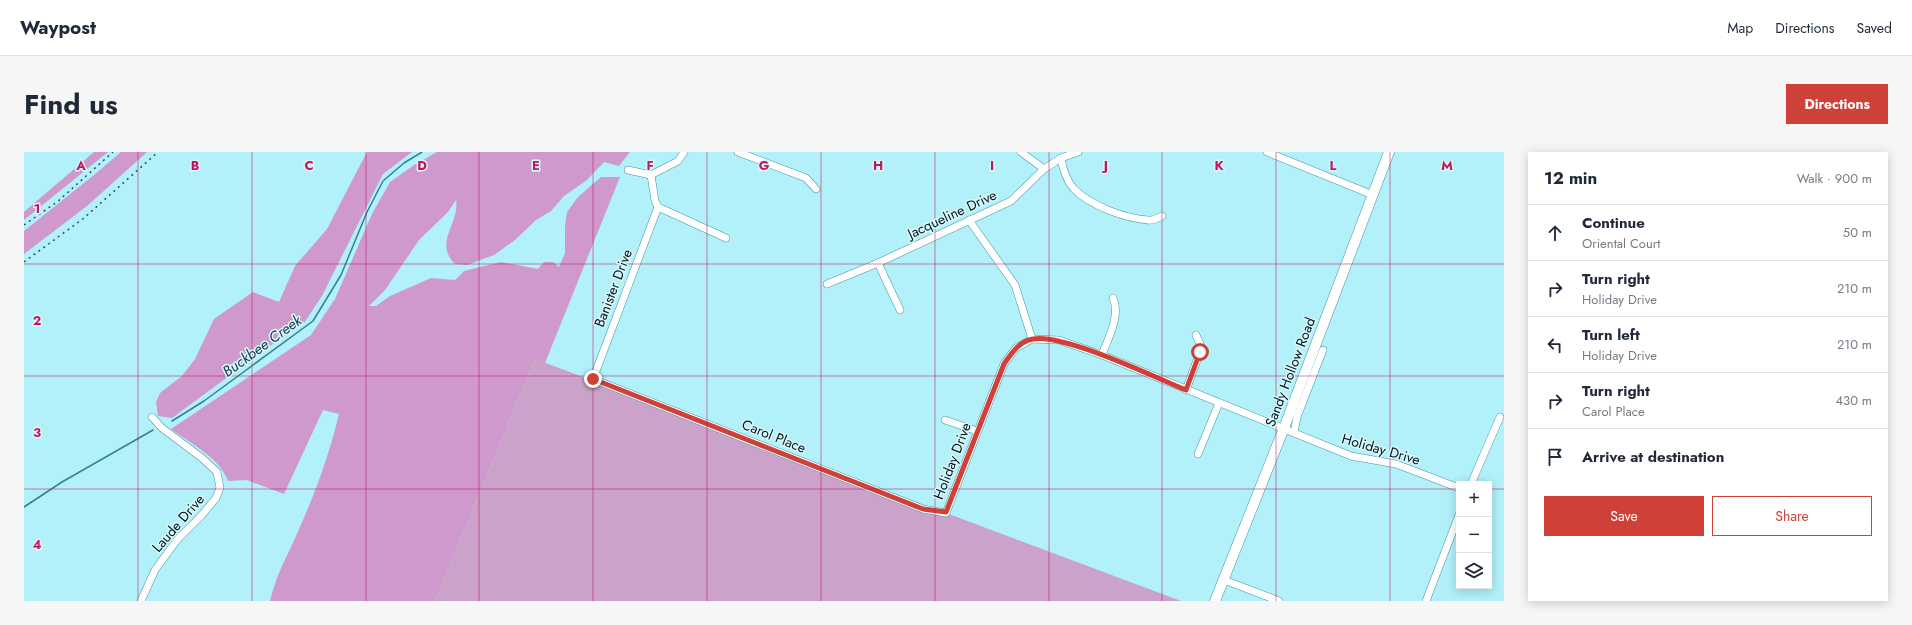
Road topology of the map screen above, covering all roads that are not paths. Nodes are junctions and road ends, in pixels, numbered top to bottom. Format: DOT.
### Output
graph roads {
  1 [pos="684,152"];
  2 [pos="738,152"];
  3 [pos="1021,152"];
  4 [pos="1078,152"];
  5 [pos="1267,152"];
  6 [pos="1389,152"];
  7 [pos="1061,158"];
  8 [pos="1044,169"];
  9 [pos="628,170"];
  10 [pos="651,175"];
  11 [pos="816,189"];
  12 [pos="1373,195"];
  13 [pos="658,207"];
  14 [pos="1162,216"];
  15 [pos="970,220"];
  16 [pos="726,238"];
  17 [pos="878,263"];
  18 [pos="827,284"];
  19 [pos="1112,298"];
  20 [pos="900,310"];
  21 [pos="1196,336"];
  22 [pos="1032,339"];
  23 [pos="1323,350"];
  24 [pos="1102,355"];
  25 [pos="593,379"];
  26 [pos="1186,390"];
  27 [pos="1219,402"];
  28 [pos="1500,416"];
  29 [pos="152,417"];
  30 [pos="945,420"];
  31 [pos="1284,428"];
  32 [pos="977,431"];
  33 [pos="1294,433"];
  34 [pos="1198,454"];
  35 [pos="1472,481"];
  36 [pos="1456,487"];
  37 [pos="946,512"];
  38 [pos="1458,517"];
  39 [pos="1224,580"];
  40 [pos="141,601"];
  41 [pos="1215,601"];
  42 [pos="1279,601"];
  43 [pos="1426,601"];
  1 -- 10 [label="street"];
  2 -- 11 [label="street"];
  3 -- 8 [label="street"];
  4 -- 7 [label="street, Jacqueline Drive"];
  5 -- 12 [label="street"];
  6 -- 12 [label="street, Sandy Hollow Road"];
  7 -- 8 [label="street, Jacqueline Drive"];
  7 -- 14 [label="street"];
  8 -- 15 [label="street, Jacqueline Drive"];
  9 -- 10 [label="street"];
  10 -- 13 [label="street"];
  12 -- 31 [label="street, Sandy Hollow Road"];
  13 -- 16 [label="street"];
  13 -- 25 [label="street, Banister Drive"];
  15 -- 17 [label="street, Jacqueline Drive"];
  15 -- 22 [label="street"];
  17 -- 18 [label="street, Jacqueline Drive"];
  17 -- 20 [label="street"];
  19 -- 24 [label="street"];
  21 -- 26 [label="street"];
  22 -- 24 [label="street, Holiday Drive"];
  22 -- 32 [label="street, Holiday Drive"];
  23 -- 33 [label="street"];
  24 -- 26 [label="street, Holiday Drive"];
  25 -- 37 [label="street, Carol Place"];
  26 -- 27 [label="street, Holiday Drive"];
  27 -- 31 [label="street, Holiday Drive"];
  27 -- 34 [label="street"];
  28 -- 35 [label="street"];
  29 -- 40 [label="street, Laude Drive"];
  30 -- 32 [label="street"];
  31 -- 33 [label="street, Holiday Drive"];
  31 -- 39 [label="street, Sandy Hollow Road"];
  32 -- 37 [label="street, Holiday Drive"];
  33 -- 36 [label="street, Holiday Drive"];
  38 -- 43 [label="street"];
  39 -- 41 [label="street, Sandy Hollow Road"];
  39 -- 42 [label="street"];
}
